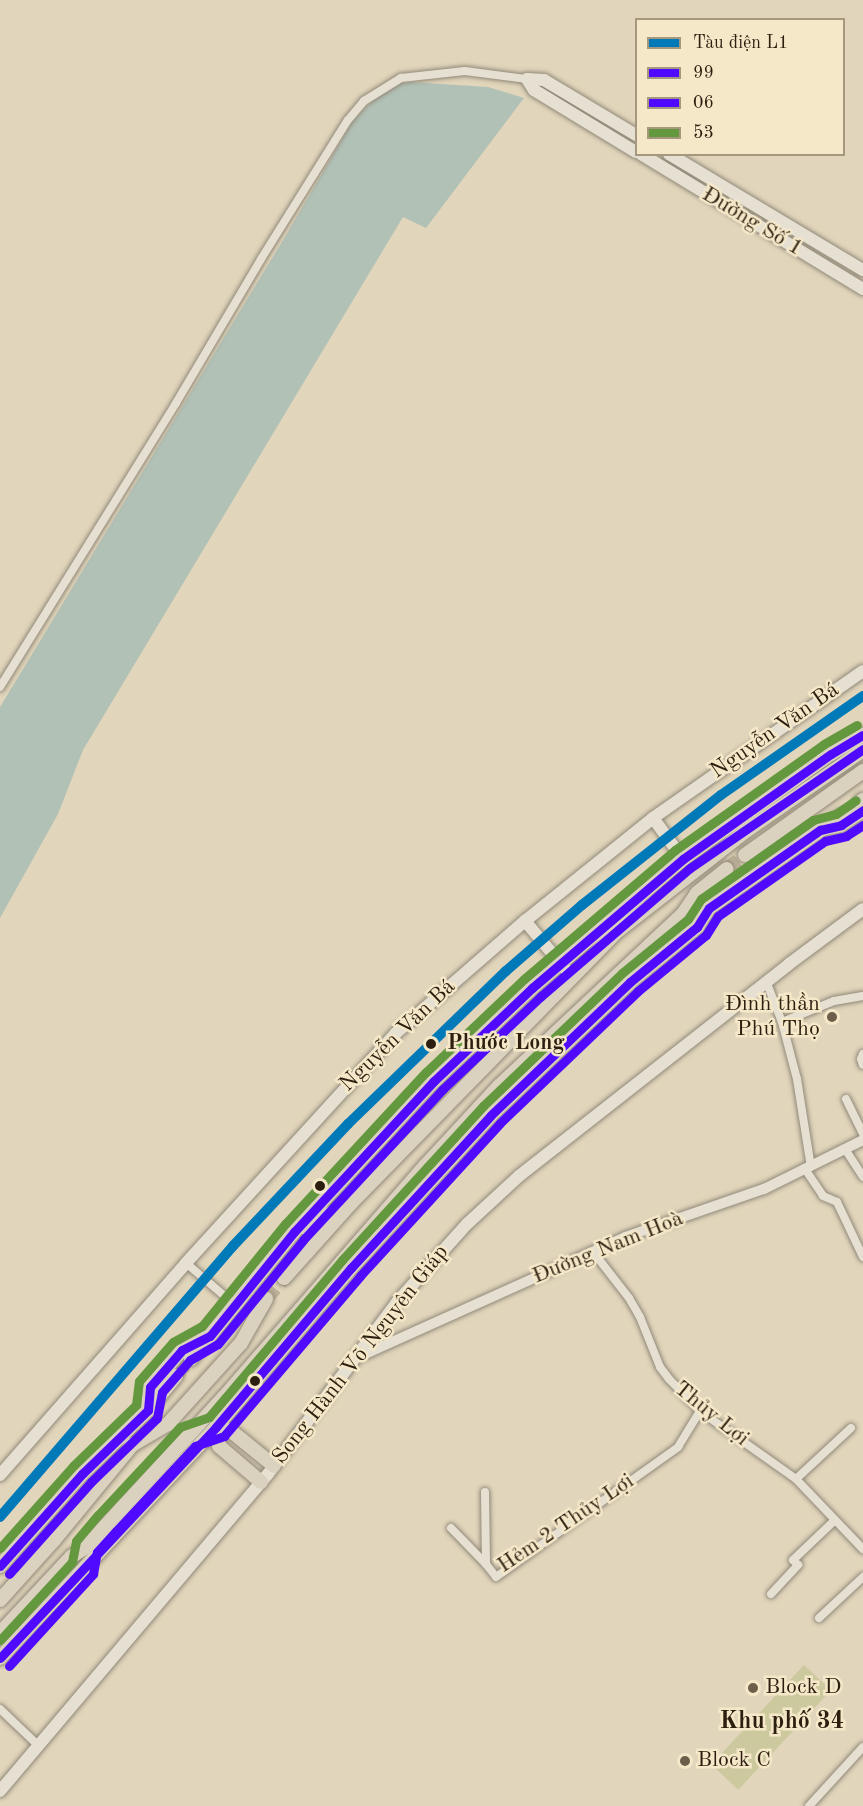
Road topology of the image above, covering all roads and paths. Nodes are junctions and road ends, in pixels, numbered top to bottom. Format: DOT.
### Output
graph roads {
  1 [pos="526,79"];
  2 [pos="635,134"];
  3 [pos="635,151"];
  4 [pos="644,156"];
  5 [pos="672,156"];
  6 [pos="863,270"];
  7 [pos="863,289"];
  8 [pos="863,670"];
  9 [pos="0,687"];
  10 [pos="863,735"];
  11 [pos="863,750"];
  12 [pos="863,771"];
  13 [pos="862,804"];
  14 [pos="841,816"];
  15 [pos="652,818"];
  16 [pos="820,830"];
  17 [pos="745,855"];
  18 [pos="683,859"];
  19 [pos="727,869"];
  20 [pos="623,908"];
  21 [pos="710,909"];
  22 [pos="863,909"];
  23 [pos="683,914"];
  24 [pos="525,921"];
  25 [pos="614,934"];
  26 [pos="561,963"];
  27 [pos="572,977"];
  28 [pos="766,981"];
  29 [pos="532,988"];
  30 [pos="863,996"];
  31 [pos="782,1022"];
  32 [pos="863,1054"];
  33 [pos="863,1065"];
  34 [pos="846,1099"];
  35 [pos="863,1134"];
  36 [pos="863,1140"];
  37 [pos="845,1149"];
  38 [pos="808,1168"];
  39 [pos="863,1177"];
  40 [pos="352,1202"];
  41 [pos="294,1232"];
  42 [pos="594,1253"];
  43 [pos="863,1257"];
  44 [pos="186,1263"];
  45 [pos="284,1278"];
  46 [pos="267,1299"];
  47 [pos="235,1305"];
  48 [pos="210,1336"];
  49 [pos="191,1359"];
  50 [pos="354,1360"];
  51 [pos="176,1376"];
  52 [pos="222,1399"];
  53 [pos="148,1410"];
  54 [pos="700,1411"];
  55 [pos="216,1427"];
  56 [pos="851,1428"];
  57 [pos="188,1436"];
  58 [pos="132,1445"];
  59 [pos="120,1460"];
  60 [pos="274,1466"];
  61 [pos="81,1474"];
  62 [pos="0,1475"];
  63 [pos="796,1479"];
  64 [pos="261,1482"];
  65 [pos="485,1492"];
  66 [pos="835,1520"];
  67 [pos="125,1521"];
  68 [pos="107,1523"];
  69 [pos="451,1528"];
  70 [pos="86,1547"];
  71 [pos="863,1549"];
  72 [pos="486,1564"];
  73 [pos="0,1566"];
  74 [pos="83,1567"];
  75 [pos="863,1577"];
  76 [pos="771,1594"];
  77 [pos="0,1600"];
  78 [pos="819,1618"];
  79 [pos="0,1633"];
  80 [pos="0,1658"];
  81 [pos="0,1709"];
  82 [pos="38,1745"];
  83 [pos="863,1747"];
  84 [pos="0,1791"];
  85 [pos="809,1806"];
  1 -- 2 [label="main road"];
  1 -- 3 [label="main road"];
  1 -- 9 [label="street"];
  4 -- 7 [label="main road, Đường Số 1"];
  5 -- 6 [label="main road, Đường Số 1"];
  8 -- 15 [label="main road, Nguyễn Văn Bá"];
  10 -- 18 [label="main road"];
  11 -- 25 [label="main road"];
  12 -- 17 [label="main road"];
  13 -- 16 [label="main road"];
  14 -- 16 [label="main road"];
  15 -- 18 [label="main road"];
  15 -- 24 [label="main road, Nguyễn Văn Bá"];
  16 -- 21 [label="main road"];
  18 -- 20 [label="main road"];
  19 -- 23 [label="main road"];
  20 -- 25 [label="main road"];
  20 -- 26 [label="main road"];
  21 -- 23 [label="main road"];
  21 -- 55 [label="main road"];
  22 -- 28 [label="main road, Song Hành Võ Nguyên Giáp"];
  23 -- 52 [label="main road"];
  24 -- 26 [label="main road"];
  24 -- 44 [label="main road, Nguyễn Văn Bá"];
  25 -- 27 [label="main road"];
  26 -- 27 [label="main road"];
  26 -- 29 [label="main road"];
  27 -- 29 [label="main road"];
  27 -- 40 [label="main road"];
  28 -- 31 [label="street"];
  28 -- 50 [label="main road, Song Hành Võ Nguyên Giáp"];
  29 -- 41 [label="main road"];
  30 -- 31 [label="street"];
  31 -- 38 [label="street"];
  32 -- 33 [label="street"];
  34 -- 35 [label="street"];
  36 -- 37 [label="street, Đường Nam Hoà"];
  37 -- 38 [label="street, Đường Nam Hoà"];
  37 -- 39 [label="street"];
  38 -- 42 [label="street, Đường Nam Hoà"];
  38 -- 43 [label="street"];
  40 -- 41 [label="main road"];
  40 -- 45 [label="main road"];
  41 -- 47 [label="main road"];
  42 -- 50 [label="street, Đường Nam Hoà"];
  42 -- 54 [label="street, Thủy Lợi"];
  44 -- 47 [label="street"];
  44 -- 62 [label="main road, Nguyễn Văn Bá"];
  46 -- 58 [label="main road"];
  47 -- 48 [label="main road"];
  48 -- 49 [label="main road"];
  48 -- 53 [label="main road"];
  50 -- 60 [label="main road, Song Hành Võ Nguyên Giáp"];
  51 -- 53 [label="main road"];
  52 -- 55 [label="main road"];
  52 -- 57 [label="main road"];
  53 -- 58 [label="main road"];
  53 -- 61 [label="main road"];
  54 -- 63 [label="street, Thủy Lợi"];
  54 -- 72 [label="street, Hẻm 2 Thủy Lợi"];
  55 -- 57 [label="main road"];
  55 -- 60 [label="main road"];
  55 -- 64 [label="main road"];
  55 -- 67 [label="main road"];
  56 -- 63 [label="street"];
  57 -- 68 [label="main road"];
  58 -- 59 [label="main road"];
  59 -- 61 [label="main road"];
  59 -- 77 [label="main road"];
  60 -- 64 [label="main road, Song Hành Võ Nguyên Giáp"];
  61 -- 73 [label="main road"];
  63 -- 66 [label="street, Thủy Lợi"];
  64 -- 82 [label="main road, Song Hành Võ Nguyên Giáp"];
  65 -- 72 [label="street, Hẻm 2 Thủy Lợi"];
  66 -- 71 [label="street, Thủy Lợi"];
  66 -- 76 [label="street"];
  67 -- 68 [label="main road"];
  67 -- 74 [label="main road"];
  68 -- 70 [label="main road"];
  69 -- 72 [label="street"];
  70 -- 74 [label="main road"];
  70 -- 79 [label="main road"];
  74 -- 80 [label="main road"];
  75 -- 78 [label="street"];
  81 -- 82 [label="street"];
  82 -- 84 [label="main road, Song Hành Võ Nguyên Giáp"];
  83 -- 85 [label="street"];
}
